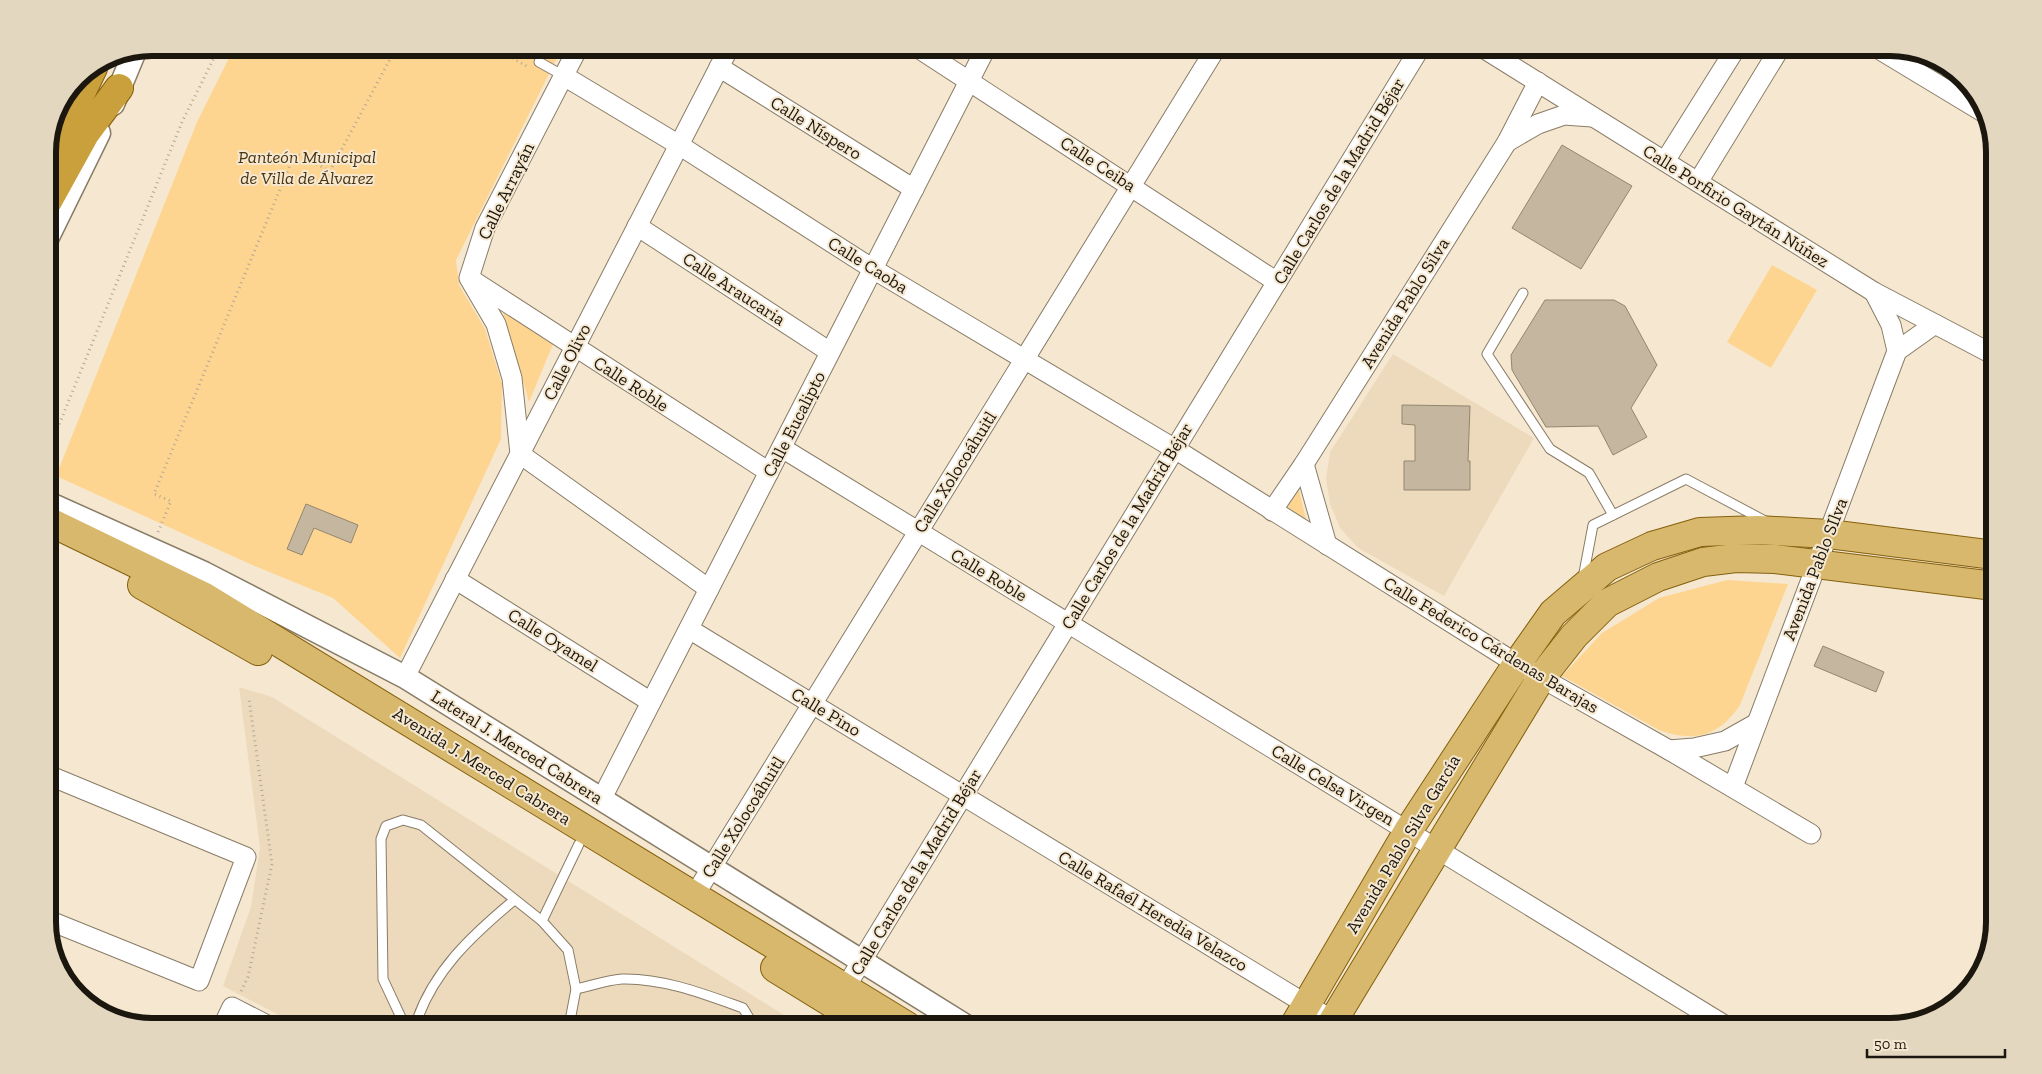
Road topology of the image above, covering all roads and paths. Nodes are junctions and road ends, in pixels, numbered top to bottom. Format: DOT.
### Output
graph roads {
  1 [pos="215,56"];
  2 [pos="392,56"];
  3 [pos="574,56"];
  4 [pos="725,56"];
  5 [pos="930,56"];
  6 [pos="982,56"];
  7 [pos="1211,56"];
  8 [pos="1415,56"];
  9 [pos="1496,56"];
  10 [pos="1731,56"];
  11 [pos="1775,56"];
  12 [pos="1890,56"];
  13 [pos="132,59"];
  14 [pos="539,62"];
  15 [pos="719,67"];
  16 [pos="564,76"];
  17 [pos="969,81"];
  18 [pos="86,82"];
  19 [pos="1538,82"];
  20 [pos="119,88"];
  21 [pos="1974,107"];
  22 [pos="1593,116"];
  23 [pos="1507,142"];
  24 [pos="56,145"];
  25 [pos="679,145"];
  26 [pos="1665,161"];
  27 [pos="1698,182"];
  28 [pos="56,186"];
  29 [pos="1131,186"];
  30 [pos="914,189"];
  31 [pos="56,221"];
  32 [pos="637,226"];
  33 [pos="873,269"];
  34 [pos="469,278"];
  35 [pos="1277,282"];
  36 [pos="1874,292"];
  37 [pos="1523,293"];
  38 [pos="1935,324"];
  39 [pos="574,347"];
  40 [pos="1896,351"];
  41 [pos="1986,351"];
  42 [pos="830,352"];
  43 [pos="1024,359"];
  44 [pos="56,432"];
  45 [pos="782,448"];
  46 [pos="1174,449"];
  47 [pos="520,454"];
  48 [pos="1304,464"];
  49 [pos="769,472"];
  50 [pos="1272,511"];
  51 [pos="1613,514"];
  52 [pos="56,529"];
  53 [pos="918,531"];
  54 [pos="1785,531"];
  55 [pos="56,532"];
  56 [pos="56,533"];
  57 [pos="1830,534"];
  58 [pos="156,538"];
  59 [pos="1327,545"];
  60 [pos="1986,554"];
  61 [pos="1818,565"];
  62 [pos="455,579"];
  63 [pos="1986,585"];
  64 [pos="1581,588"];
  65 [pos="709,589"];
  66 [pos="1068,623"];
  67 [pos="689,629"];
  68 [pos="1517,664"];
  69 [pos="405,677"];
  70 [pos="1541,678"];
  71 [pos="652,702"];
  72 [pos="812,704"];
  73 [pos="1757,723"];
  74 [pos="1669,750"];
  75 [pos="56,778"];
  76 [pos="1733,787"];
  77 [pos="963,796"];
  78 [pos="601,800"];
  79 [pos="1408,831"];
  80 [pos="1811,834"];
  81 [pos="579,844"];
  82 [pos="1437,849"];
  83 [pos="711,869"];
  84 [pos="694,896"];
  85 [pos="513,901"];
  86 [pos="542,921"];
  87 [pos="56,923"];
  88 [pos="861,962"];
  89 [pos="576,989"];
  90 [pos="834,1007"];
  91 [pos="1300,1016"];
  92 [pos="227,1018"];
  93 [pos="253,1018"];
  94 [pos="401,1018"];
  95 [pos="418,1018"];
  96 [pos="571,1018"];
  97 [pos="749,1018"];
  98 [pos="854,1018"];
  99 [pos="876,1018"];
  100 [pos="953,1018"];
  101 [pos="1340,1018"];
  102 [pos="1713,1018"];
  1 -- 44 [label="path"];
  2 -- 58 [label="path"];
  3 -- 16 [label="street, Calle Arrayán"];
  4 -- 15 [label="street, Calle Olivo"];
  5 -- 17 [label="street, Calle Ceiba"];
  6 -- 17 [label="street, Calle Eucalipto"];
  7 -- 29 [label="street, Calle Xolocoáhuitl"];
  8 -- 35 [label="street, Calle Carlos de la Madrid Béjar"];
  9 -- 19 [label="street, Calle Porfirio Gaytán Núñez"];
  10 -- 26 [label="street"];
  11 -- 27 [label="street"];
  12 -- 21 [label="street"];
  13 -- 20 [label="street"];
  14 -- 16 [label="lane"];
  15 -- 25 [label="street, Calle Olivo"];
  15 -- 30 [label="street, Calle Níspero"];
  16 -- 25 [label="street, Calle Caoba"];
  16 -- 34 [label="street, Calle Arrayán"];
  17 -- 29 [label="street, Calle Ceiba"];
  17 -- 30 [label="street, Calle Eucalipto"];
  18 -- 24 [label="highway"];
  19 -- 22 [label="street, Calle Porfirio Gaytán Núñez"];
  19 -- 23 [label="street, Avenida Pablo Silva"];
  20 -- 28 [label="highway"];
  20 -- 31 [label="street"];
  22 -- 23 [label="street, Avenida Pablo Silva"];
  22 -- 26 [label="street, Calle Porfirio Gaytán Núñez"];
  23 -- 48 [label="street, Avenida Pablo Silva"];
  25 -- 32 [label="street, Calle Olivo"];
  25 -- 33 [label="street, Calle Caoba"];
  26 -- 27 [label="street, Calle Porfirio Gaytán Núñez"];
  27 -- 36 [label="street, Calle Porfirio Gaytán Núñez"];
  29 -- 35 [label="street, Calle Ceiba"];
  29 -- 43 [label="street, Calle Xolocoáhuitl"];
  30 -- 33 [label="street, Calle Eucalipto"];
  32 -- 39 [label="street, Calle Olivo"];
  32 -- 42 [label="street, Calle Araucaria"];
  33 -- 42 [label="street, Calle Eucalipto"];
  33 -- 43 [label="street, Calle Caoba"];
  34 -- 39 [label="street, Calle Roble"];
  34 -- 47 [label="street"];
  35 -- 46 [label="street, Calle Carlos de la Madrid Béjar"];
  36 -- 38 [label="street, Calle Porfirio Gaytán Núñez"];
  36 -- 40 [label="street"];
  37 -- 51 [label="lane"];
  38 -- 40 [label="street"];
  38 -- 41 [label="street, Calle Porfirio Gaytán Núñez"];
  39 -- 47 [label="street, Calle Olivo"];
  39 -- 49 [label="street, Calle Roble"];
  40 -- 57 [label="street, Avenida Pablo SIlva"];
  42 -- 45 [label="street, Calle Eucalipto"];
  43 -- 46 [label="street, Calle Caoba"];
  43 -- 53 [label="street, Calle Xolocoáhuitl"];
  45 -- 49 [label="street, Calle Eucalipto"];
  45 -- 53 [label="street, Calle Roble"];
  46 -- 50 [label="street, Calle Federico Cárdenas Barajas"];
  46 -- 66 [label="street, Calle Carlos de la Madrid Béjar"];
  47 -- 62 [label="street, Calle Olivo"];
  47 -- 65 [label="street"];
  48 -- 50 [label="street, Avenida Pablo Silva"];
  48 -- 59 [label="street"];
  49 -- 65 [label="street, Calle Eucalipto"];
  50 -- 59 [label="street, Calle Federico Cárdenas Barajas"];
  51 -- 54 [label="lane"];
  51 -- 64 [label="lane"];
  52 -- 69 [label="street, Lateral J. Merced Cabrera"];
  53 -- 66 [label="street, Calle Roble"];
  53 -- 72 [label="street, Calle Xolocoáhuitl"];
  54 -- 57 [label="main road, Avenida Pablo Silva García"];
  54 -- 64 [label="main road, Avenida Pablo Silva García"];
  55 -- 84 [label="main road, Avenida J. Merced Cabrera"];
  56 -- 81 [label="main road, Avenida J. Merced Cabrera"];
  57 -- 60 [label="main road, Avenida Pablo Silva García"];
  57 -- 61 [label="street, Avenida Pablo SIlva"];
  59 -- 68 [label="street, Calle Federico Cárdenas Barajas"];
  61 -- 63 [label="main road, Avenida Pablo Silva García"];
  61 -- 70 [label="main road, Avenida Pablo Silva García"];
  61 -- 73 [label="street, Avenida Pablo SIlva"];
  62 -- 69 [label="street, Calle Olivo"];
  62 -- 71 [label="street, Calle Oyamel"];
  64 -- 68 [label="main road, Avenida Pablo Silva García"];
  65 -- 67 [label="street, Calle Eucalipto"];
  66 -- 77 [label="street, Calle Carlos de la Madrid Béjar"];
  66 -- 79 [label="street, Calle Celsa Virgen"];
  67 -- 71 [label="street, Calle Eucalipto"];
  67 -- 72 [label="street, Calle Pino"];
  68 -- 70 [label="street, Calle Federico Cárdenas Barajas"];
  68 -- 79 [label="main road, Avenida Pablo Silva García"];
  69 -- 78 [label="street, Lateral J. Merced Cabrera"];
  70 -- 74 [label="street, Calle Federico Cárdenas Barajas"];
  70 -- 82 [label="main road, Avenida Pablo Silva García"];
  71 -- 78 [label="street, Calle Eucalipto"];
  72 -- 77 [label="street, Calle Pino"];
  72 -- 83 [label="street, Calle Xolocoáhuitl"];
  73 -- 74 [label="street"];
  73 -- 76 [label="street, Avenida Pablo SIlva"];
  74 -- 76 [label="street, Calle Federico Cárdenas Barajas"];
  75 -- 87 [label="street"];
  76 -- 80 [label="street, Calle Federico Cárdenas Barajas"];
  77 -- 88 [label="street, Calle Carlos de la Madrid Béjar"];
  77 -- 91 [label="street, Calle Rafaél Heredia Velazco"];
  78 -- 83 [label="street, Lateral J. Merced Cabrera"];
  79 -- 82 [label="street, Calle Celsa Virgen"];
  79 -- 91 [label="main road, Avenida Pablo Silva García"];
  81 -- 86 [label="lane"];
  81 -- 90 [label="main road, Avenida J. Merced Cabrera"];
  82 -- 101 [label="main road, Avenida Pablo Silva García"];
  82 -- 102 [label="street, Calle Celsa Virgen"];
  83 -- 84 [label="street, Calle Xolocoáhuitl"];
  83 -- 88 [label="street, Lateral J. Merced Cabrera"];
  84 -- 90 [label="main road, Avenida J. Merced Cabrera"];
  85 -- 86 [label="lane"];
  85 -- 94 [label="lane"];
  85 -- 95 [label="lane"];
  86 -- 89 [label="lane"];
  88 -- 90 [label="street, Calle Carlos de la Madrid Béjar"];
  88 -- 100 [label="street, Lateral J. Merced Cabrera"];
  89 -- 96 [label="lane"];
  89 -- 97 [label="lane"];
  90 -- 98 [label="main road, Avenida J. Merced Cabrera"];
  90 -- 99 [label="main road, Avenida J. Merced Cabrera"];
  92 -- 93 [label="street"];
}
